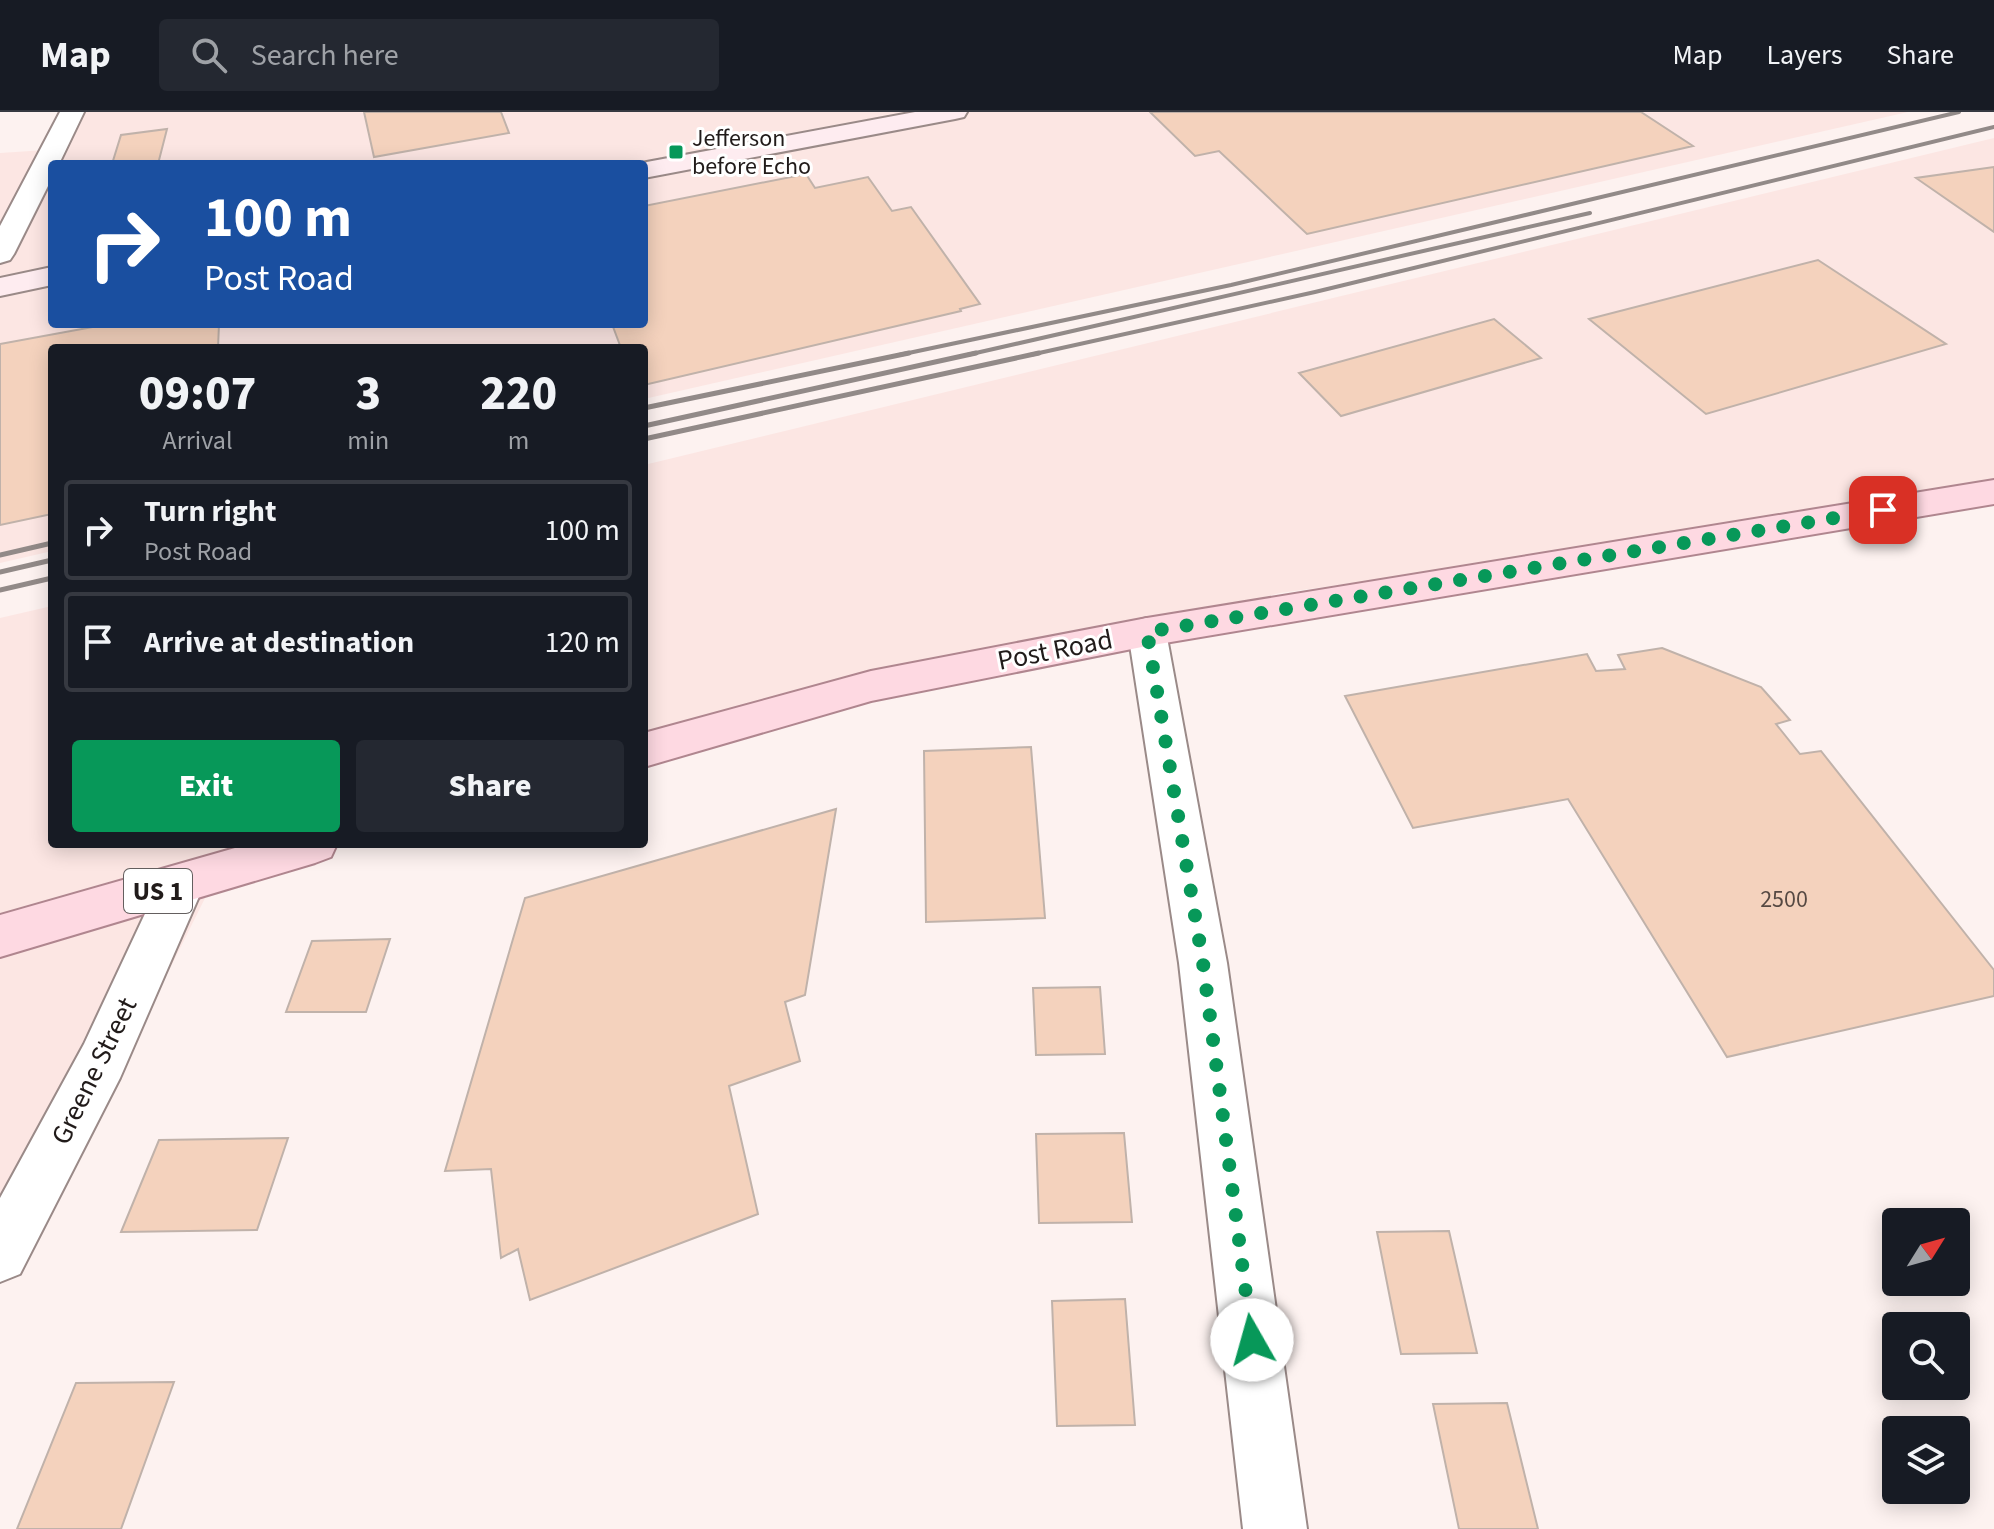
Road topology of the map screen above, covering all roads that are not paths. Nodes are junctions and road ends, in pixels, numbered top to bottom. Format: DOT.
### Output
graph roads {
  1 [pos="72,112"];
  2 [pos="955,112"];
  3 [pos="648,169"];
  4 [pos="0,254"];
  5 [pos="48,277"];
  6 [pos="0,287"];
  7 [pos="1994,492"];
  8 [pos="1147,632"];
  9 [pos="648,749"];
  10 [pos="302,848"];
  11 [pos="181,885"];
  12 [pos="0,936"];
  13 [pos="0,1254"];
  14 [pos="1275,1529"];
  1 -- 4 [label="street"];
  2 -- 3 [label="main road"];
  5 -- 6 [label="main road"];
  7 -- 8 [label="main road, Post Road"];
  8 -- 9 [label="main road, Post Road"];
  8 -- 14 [label="street"];
  10 -- 11 [label="main road, US 1"];
  11 -- 12 [label="main road, US 1"];
  11 -- 13 [label="street, Greene Street"];
}
